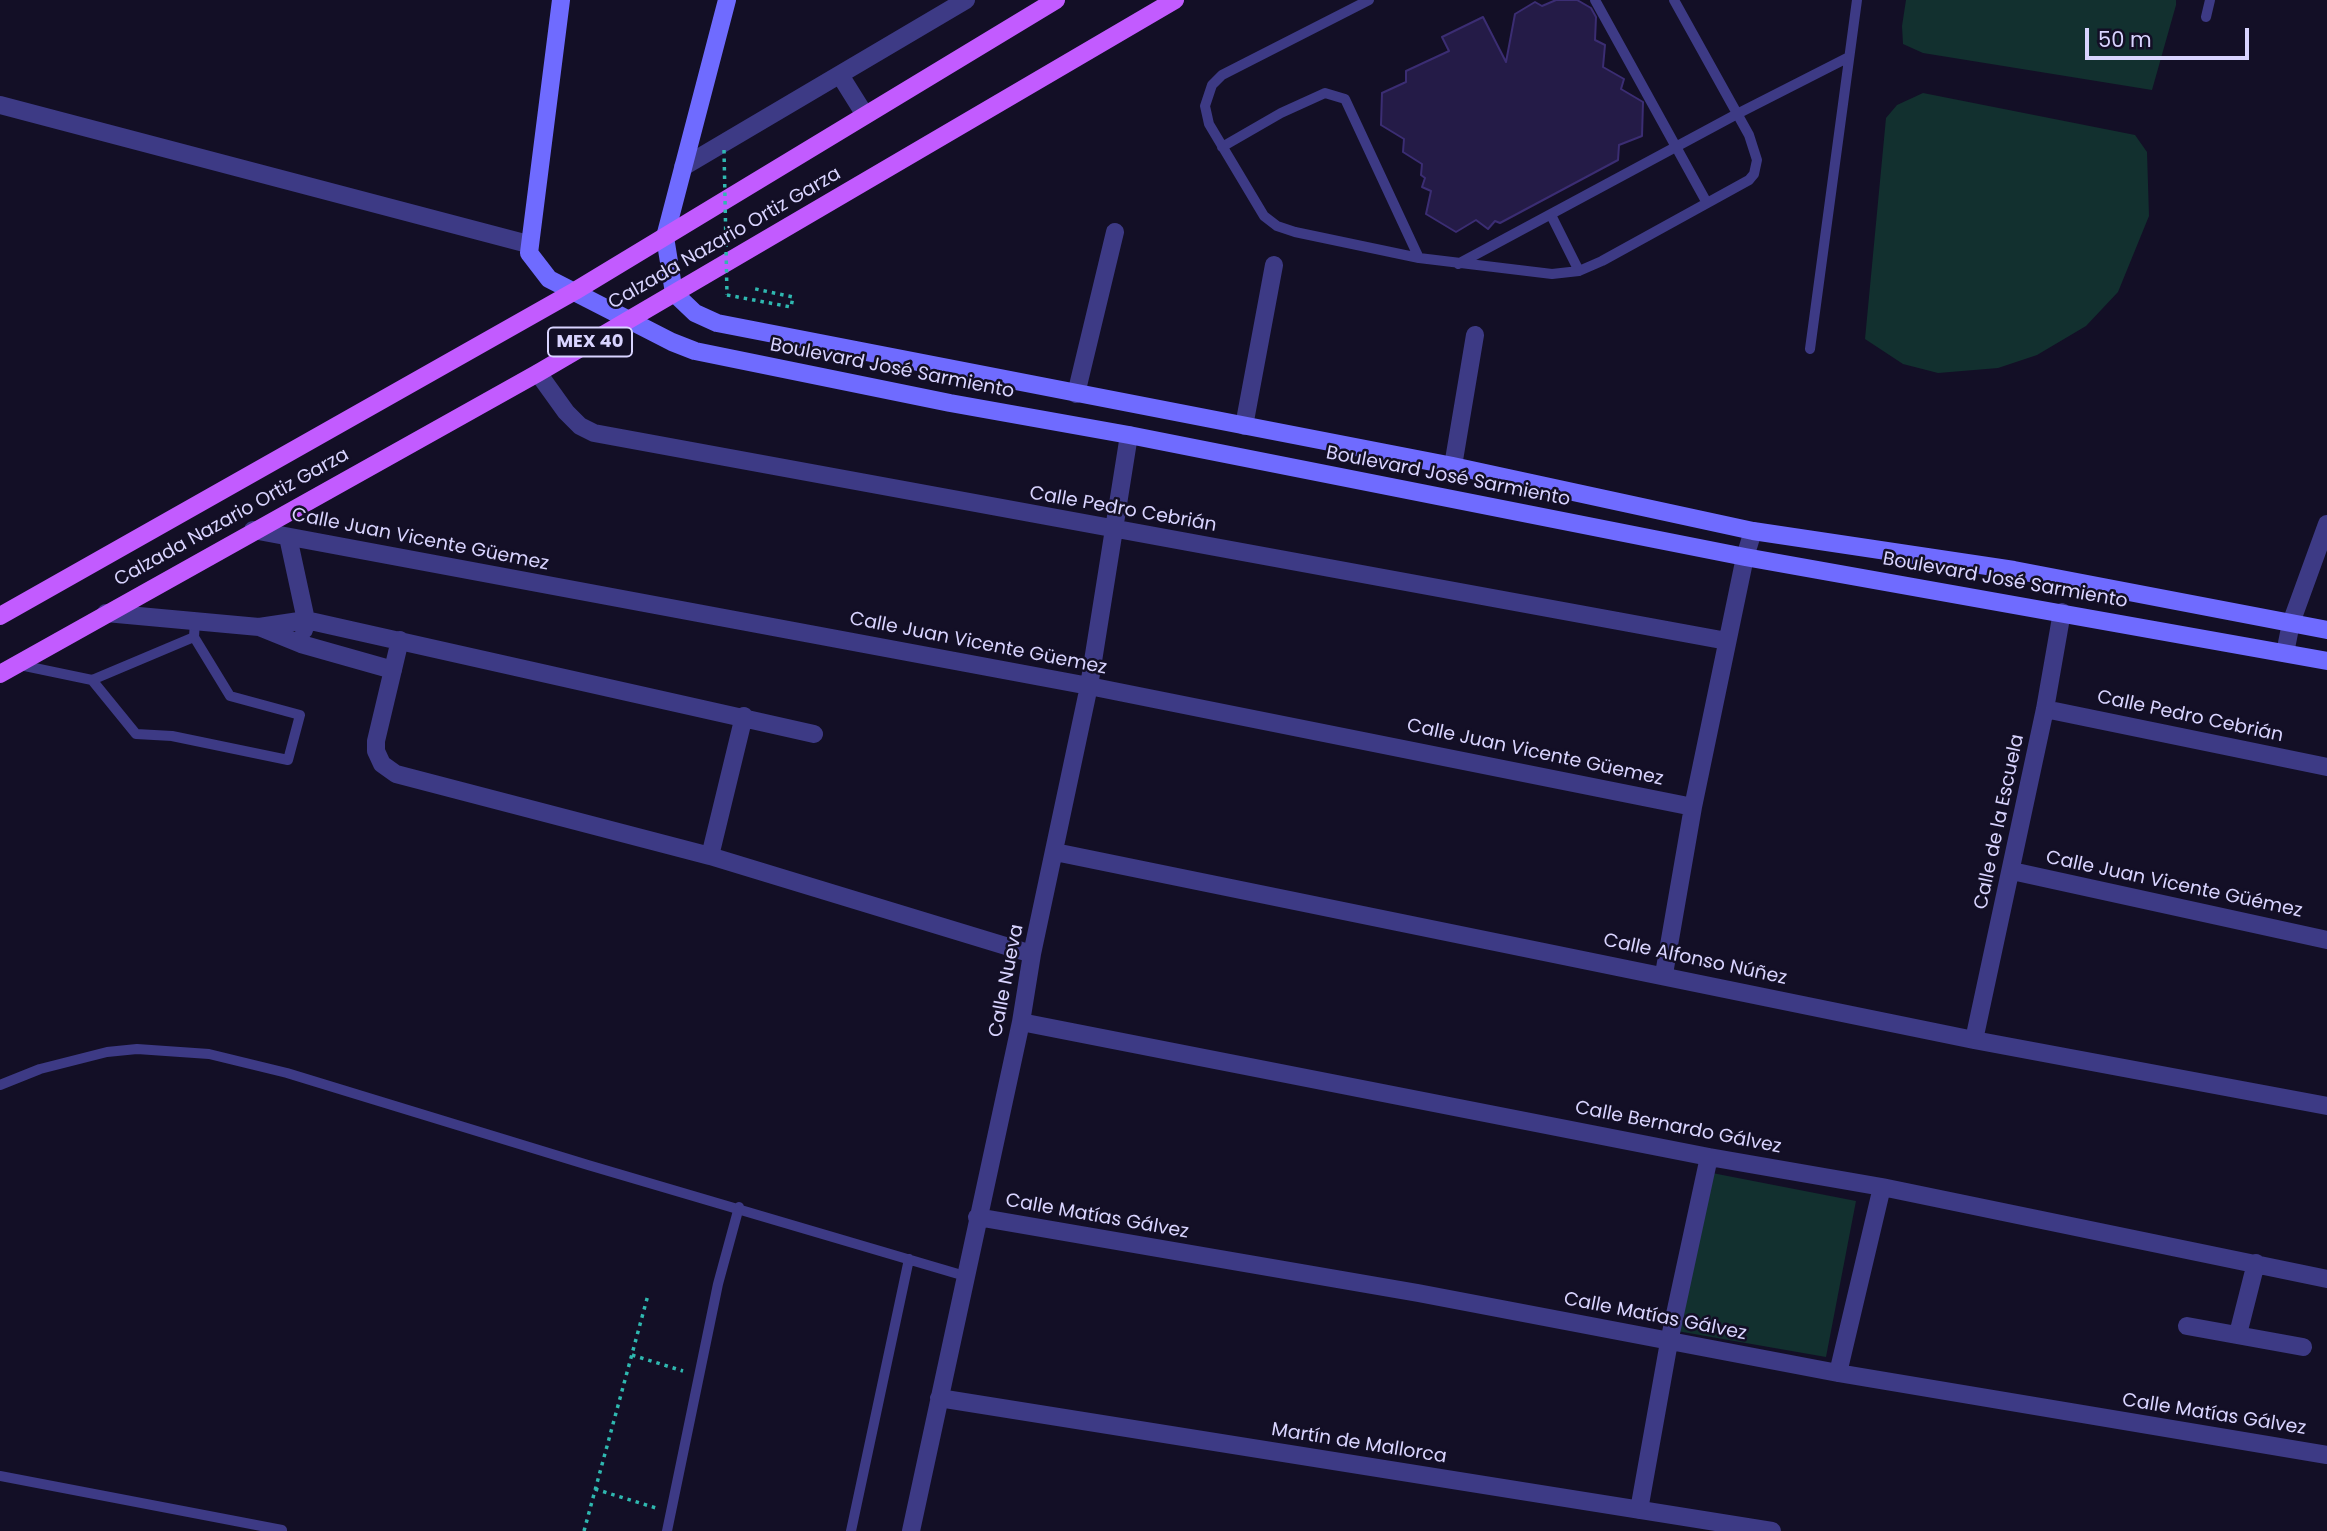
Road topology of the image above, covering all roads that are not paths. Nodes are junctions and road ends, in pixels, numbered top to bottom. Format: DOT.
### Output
graph roads {
  1 [pos="561,0"];
  2 [pos="727,0"];
  3 [pos="966,0"];
  4 [pos="1056,0"];
  5 [pos="1175,0"];
  6 [pos="1369,0"];
  7 [pos="1594,0"];
  8 [pos="1674,0"];
  9 [pos="1857,0"];
  10 [pos="2210,0"];
  11 [pos="2206,17"];
  12 [pos="1849,57"];
  13 [pos="840,75"];
  14 [pos="0,105"];
  15 [pos="1737,114"];
  16 [pos="865,115"];
  17 [pos="1676,146"];
  18 [pos="1222,147"];
  19 [pos="683,167"];
  20 [pos="1707,203"];
  21 [pos="1551,215"];
  22 [pos="1115,232"];
  23 [pos="665,237"];
  24 [pos="528,244"];
  25 [pos="1419,258"];
  26 [pos="1458,264"];
  27 [pos="1274,265"];
  28 [pos="1579,271"];
  29 [pos="575,291"];
  30 [pos="674,293"];
  31 [pos="626,321"];
  32 [pos="1475,335"];
  33 [pos="1810,349"];
  34 [pos="954,371"];
  35 [pos="538,373"];
  36 [pos="1076,394"];
  37 [pos="950,403"];
  38 [pos="1244,426"];
  39 [pos="1129,435"];
  40 [pos="1453,466"];
  41 [pos="2327,524"];
  42 [pos="253,530"];
  43 [pos="1113,530"];
  44 [pos="1753,531"];
  45 [pos="288,537"];
  46 [pos="1745,557"];
  47 [pos="2062,612"];
  48 [pos="106,613"];
  49 [pos="0,616"];
  50 [pos="306,620"];
  51 [pos="2291,623"];
  52 [pos="259,627"];
  53 [pos="195,629"];
  54 [pos="2327,630"];
  55 [pos="400,640"];
  56 [pos="1727,641"];
  57 [pos="301,645"];
  58 [pos="2284,653"];
  59 [pos="2327,661"];
  60 [pos="16,664"];
  61 [pos="393,670"];
  62 [pos="0,674"];
  63 [pos="92,680"];
  64 [pos="1089,686"];
  65 [pos="2045,709"];
  66 [pos="744,716"];
  67 [pos="814,734"];
  68 [pos="2327,767"];
  69 [pos="1693,807"];
  70 [pos="1055,852"];
  71 [pos="710,856"];
  72 [pos="2012,871"];
  73 [pos="2327,940"];
  74 [pos="1032,954"];
  75 [pos="1664,974"];
  76 [pos="1021,1022"];
  77 [pos="1974,1040"];
  78 [pos="0,1085"];
  79 [pos="2327,1106"];
  80 [pos="1709,1157"];
  81 [pos="1882,1187"];
  82 [pos="739,1207"];
  83 [pos="977,1217"];
  84 [pos="909,1259"];
  85 [pos="2256,1264"];
  86 [pos="965,1276"];
  87 [pos="2327,1279"];
  88 [pos="2187,1326"];
  89 [pos="2238,1334"];
  90 [pos="1670,1342"];
  91 [pos="2303,1347"];
  92 [pos="1838,1373"];
  93 [pos="939,1398"];
  94 [pos="2327,1455"];
  95 [pos="0,1476"];
  96 [pos="1639,1510"];
  97 [pos="282,1530"];
  98 [pos="667,1531"];
  99 [pos="851,1531"];
  100 [pos="911,1531"];
  101 [pos="1772,1531"];
  1 -- 24 [label="street"];
  2 -- 19 [label="street"];
  3 -- 13 [label="street"];
  4 -- 16 [label="main road, Calzada Nazario Ortiz Garza / MEX 40"];
  5 -- 30 [label="main road, Calzada Nazario Ortiz Garza / MEX 40"];
  6 -- 18 [label="lane"];
  7 -- 17 [label="lane"];
  8 -- 15 [label="lane"];
  9 -- 12 [label="lane"];
  10 -- 11 [label="lane"];
  12 -- 15 [label="lane"];
  12 -- 33 [label="lane"];
  13 -- 16 [label="street"];
  13 -- 19 [label="street"];
  14 -- 24 [label="street"];
  15 -- 17 [label="lane"];
  15 -- 20 [label="lane"];
  16 -- 23 [label="main road, Calzada Nazario Ortiz Garza / MEX 40"];
  17 -- 20 [label="lane"];
  17 -- 21 [label="lane"];
  18 -- 25 [label="lane"];
  18 -- 25 [label="lane"];
  19 -- 23 [label="street"];
  20 -- 28 [label="lane"];
  21 -- 26 [label="lane"];
  21 -- 28 [label="lane"];
  22 -- 36 [label="street"];
  23 -- 29 [label="main road, Calzada Nazario Ortiz Garza / MEX 40"];
  23 -- 30 [label="street"];
  24 -- 29 [label="street, Boulevard José Sarmiento"];
  25 -- 26 [label="lane"];
  26 -- 28 [label="lane"];
  27 -- 38 [label="street"];
  29 -- 31 [label="street, Boulevard José Sarmiento"];
  29 -- 49 [label="main road, Calzada Nazario Ortiz Garza / MEX 40"];
  30 -- 31 [label="main road, Calzada Nazario Ortiz Garza / MEX 40"];
  30 -- 34 [label="street, Boulevard José Sarmiento"];
  31 -- 35 [label="main road, Calzada Nazario Ortiz Garza / MEX 40"];
  31 -- 37 [label="street, Boulevard José Sarmiento"];
  32 -- 40 [label="street"];
  34 -- 36 [label="street, Boulevard José Sarmiento"];
  34 -- 37 [label="street"];
  35 -- 42 [label="main road, Calzada Nazario Ortiz Garza / MEX 40"];
  35 -- 43 [label="street, Calle Pedro Cebrián"];
  36 -- 38 [label="street, Boulevard José Sarmiento"];
  37 -- 39 [label="street, Boulevard José Sarmiento"];
  38 -- 40 [label="street, Boulevard José Sarmiento"];
  39 -- 43 [label="street, Calle Nueva"];
  39 -- 46 [label="street, Boulevard José Sarmiento"];
  40 -- 44 [label="street, Boulevard José Sarmiento"];
  41 -- 51 [label="street"];
  42 -- 45 [label="street, Calle Juan Vicente Güemez"];
  42 -- 48 [label="main road, Calzada Nazario Ortiz Garza / MEX 40"];
  43 -- 56 [label="street, Calle Pedro Cebrián"];
  43 -- 64 [label="street, Calle Nueva"];
  44 -- 46 [label="street"];
  44 -- 51 [label="street, Boulevard José Sarmiento"];
  45 -- 50 [label="street"];
  45 -- 64 [label="street, Calle Juan Vicente Güemez"];
  46 -- 47 [label="street, Boulevard José Sarmiento"];
  46 -- 56 [label="street"];
  47 -- 58 [label="street, Boulevard José Sarmiento"];
  47 -- 65 [label="street, Calle de la Escuela"];
  48 -- 53 [label="street"];
  48 -- 60 [label="main road, Calzada Nazario Ortiz Garza / MEX 40"];
  50 -- 52 [label="street"];
  50 -- 55 [label="street"];
  50 -- 57 [label="street"];
  51 -- 54 [label="street, Boulevard José Sarmiento"];
  51 -- 58 [label="street"];
  52 -- 53 [label="street"];
  52 -- 57 [label="street"];
  53 -- 63 [label="lane"];
  53 -- 63 [label="lane"];
  55 -- 61 [label="street"];
  55 -- 66 [label="street"];
  56 -- 69 [label="street"];
  57 -- 61 [label="street"];
  58 -- 59 [label="street, Boulevard José Sarmiento"];
  60 -- 62 [label="main road, Calzada Nazario Ortiz Garza / MEX 40"];
  60 -- 63 [label="lane"];
  61 -- 71 [label="street"];
  64 -- 69 [label="street, Calle Juan Vicente Güemez"];
  64 -- 70 [label="street, Calle Nueva"];
  65 -- 68 [label="street, Calle Pedro Cebrián"];
  65 -- 72 [label="street, Calle de la Escuela"];
  66 -- 67 [label="street"];
  66 -- 71 [label="street"];
  69 -- 75 [label="street"];
  70 -- 74 [label="street, Calle Nueva"];
  70 -- 75 [label="street, Calle Alfonso Núñez"];
  71 -- 74 [label="street"];
  72 -- 73 [label="street, Calle Juan Vicente Güémez"];
  72 -- 77 [label="street, Calle de la Escuela"];
  74 -- 76 [label="street, Calle Nueva"];
  75 -- 77 [label="street, Calle Alfonso Núñez"];
  76 -- 80 [label="street, Calle Bernardo Gálvez"];
  76 -- 83 [label="street, Calle Nueva"];
  77 -- 79 [label="street, Calle Alfonso Núñez"];
  78 -- 82 [label="lane"];
  80 -- 81 [label="street, Calle Bernardo Gálvez"];
  80 -- 90 [label="street"];
  81 -- 85 [label="street, Calle Bernardo Gálvez"];
  81 -- 92 [label="street"];
  82 -- 84 [label="lane"];
  82 -- 98 [label="lane"];
  83 -- 86 [label="street, Calle Nueva"];
  83 -- 90 [label="street, Calle Matías Gálvez"];
  84 -- 86 [label="lane"];
  84 -- 99 [label="lane"];
  85 -- 87 [label="street, Calle Bernardo Gálvez"];
  85 -- 89 [label="street"];
  86 -- 93 [label="street, Calle Nueva"];
  88 -- 89 [label="street"];
  89 -- 91 [label="street"];
  90 -- 92 [label="street, Calle Matías Gálvez"];
  90 -- 96 [label="street"];
  92 -- 94 [label="street, Calle Matías Gálvez"];
  93 -- 96 [label="street, Martín de Mallorca"];
  93 -- 100 [label="street, Calle Nueva"];
  95 -- 97 [label="lane"];
  96 -- 101 [label="street, Martín de Mallorca"];
}
